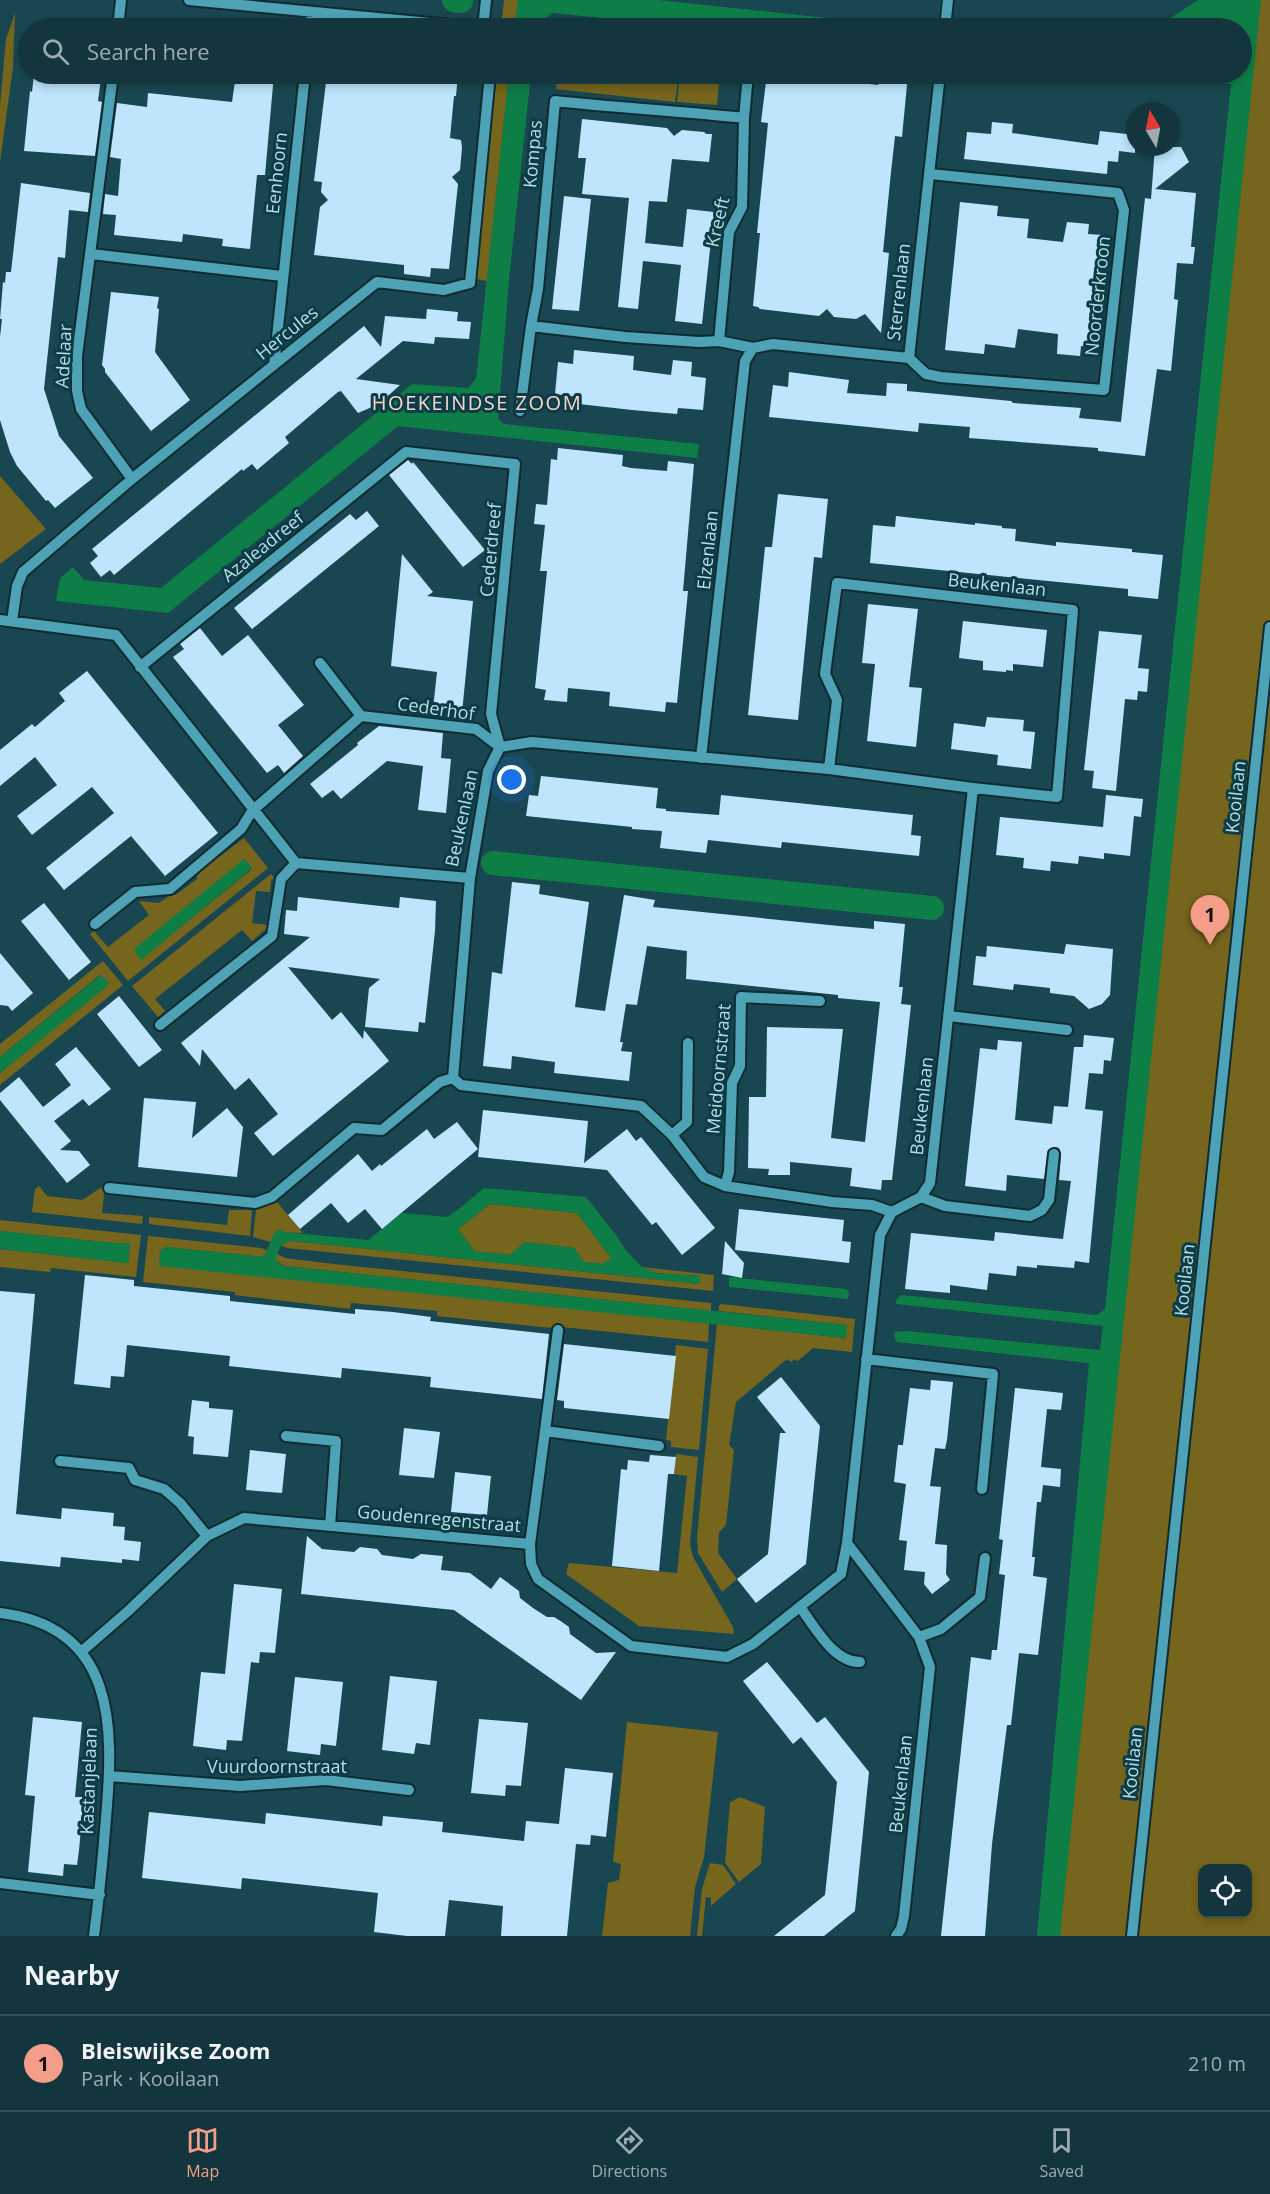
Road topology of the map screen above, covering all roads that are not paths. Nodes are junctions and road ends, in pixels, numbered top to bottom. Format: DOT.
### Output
graph roads {
  1 [pos="121,0"];
  2 [pos="189,0"];
  3 [pos="486,0"];
  4 [pos="948,0"];
  5 [pos="312,13"];
  6 [pos="119,18"];
  7 [pos="311,18"];
  8 [pos="369,18"];
  9 [pos="484,18"];
  10 [pos="946,18"];
  11 [pos="112,84"];
  12 [pos="304,84"];
  13 [pos="489,84"];
  14 [pos="747,84"];
  15 [pos="939,84"];
  16 [pos="744,118"];
  17 [pos="930,174"];
  18 [pos="91,254"];
  19 [pos="282,276"];
  20 [pos="531,326"];
  21 [pos="719,341"];
  22 [pos="753,348"];
  23 [pos="909,358"];
  24 [pos="274,365"];
  25 [pos="520,411"];
  26 [pos="406,452"];
  27 [pos="132,479"];
  28 [pos="6,620"];
  29 [pos="1270,627"];
  30 [pos="320,663"];
  31 [pos="140,667"];
  32 [pos="362,716"];
  33 [pos="500,747"];
  34 [pos="701,758"];
  35 [pos="829,769"];
  36 [pos="974,788"];
  37 [pos="252,811"];
  38 [pos="296,863"];
  39 [pos="470,878"];
  40 [pos="95,924"];
  41 [pos="820,1001"];
  42 [pos="948,1017"];
  43 [pos="160,1026"];
  44 [pos="1067,1030"];
  45 [pos="688,1043"];
  46 [pos="453,1078"];
  47 [pos="672,1135"];
  48 [pos="1054,1154"];
  49 [pos="725,1186"];
  50 [pos="109,1188"];
  51 [pos="921,1197"];
  52 [pos="892,1212"];
  53 [pos="558,1330"];
  54 [pos="866,1359"];
  55 [pos="545,1431"];
  56 [pos="286,1436"];
  57 [pos="659,1446"];
  58 [pos="60,1461"];
  59 [pos="982,1489"];
  60 [pos="330,1526"];
  61 [pos="207,1536"];
  62 [pos="847,1543"];
  63 [pos="530,1544"];
  64 [pos="985,1558"];
  65 [pos="800,1607"];
  66 [pos="0,1613"];
  67 [pos="919,1637"];
  68 [pos="81,1652"];
  69 [pos="860,1662"];
  70 [pos="110,1776"];
  71 [pos="409,1790"];
  72 [pos="0,1883"];
  73 [pos="100,1894"];
  74 [pos="94,1936"];
  75 [pos="896,1936"];
  76 [pos="1132,1936"];
  1 -- 6 [label="street"];
  2 -- 5 [label="street"];
  3 -- 9 [label="street"];
  4 -- 10 [label="street"];
  5 -- 7 [label="street"];
  5 -- 8 [label="street"];
  11 -- 18 [label="street, Adelaar"];
  12 -- 19 [label="street, Eenhoorn"];
  13 -- 24 [label="street, Hercules"];
  14 -- 16 [label="street, Kreeft"];
  15 -- 17 [label="street, Sterrenlaan"];
  16 -- 20 [label="street, Kompas"];
  16 -- 21 [label="street, Kreeft"];
  17 -- 23 [label="street, Sterrenlaan"];
  17 -- 23 [label="street, Noorderkroon"];
  18 -- 19 [label="street"];
  18 -- 27 [label="street, Adelaar"];
  19 -- 24 [label="street, Eenhoorn"];
  20 -- 21 [label="street"];
  20 -- 25 [label="street, Kompas"];
  21 -- 22 [label="street"];
  22 -- 23 [label="street, Sterrenlaan"];
  22 -- 34 [label="street, Elzenlaan"];
  24 -- 27 [label="street, Hercules"];
  26 -- 31 [label="street, Azaleadreef"];
  26 -- 33 [label="street, Cederdreef"];
  27 -- 28 [label="street, Hercules"];
  28 -- 31 [label="street"];
  29 -- 76 [label="street, Kooilaan"];
  30 -- 32 [label="street"];
  31 -- 37 [label="street"];
  32 -- 33 [label="street, Cederhof"];
  32 -- 37 [label="street"];
  33 -- 34 [label="street, Beukenlaan"];
  33 -- 39 [label="street, Beukenlaan"];
  34 -- 35 [label="street, Beukenlaan"];
  35 -- 36 [label="street, Beukenlaan"];
  35 -- 36 [label="street, Beukenlaan"];
  36 -- 42 [label="street, Beukenlaan"];
  37 -- 38 [label="street"];
  37 -- 40 [label="street"];
  38 -- 39 [label="street, Beukenlaan"];
  38 -- 43 [label="street"];
  39 -- 46 [label="street"];
  41 -- 49 [label="street, Meidoornstraat"];
  42 -- 44 [label="street"];
  42 -- 51 [label="street, Beukenlaan"];
  45 -- 47 [label="street, Meidoornstraat"];
  46 -- 47 [label="street, Meidoornstraat"];
  46 -- 50 [label="street"];
  47 -- 49 [label="street, Meidoornstraat"];
  48 -- 51 [label="street"];
  49 -- 52 [label="street, Meidoornstraat"];
  51 -- 52 [label="street"];
  52 -- 54 [label="street"];
  53 -- 55 [label="street"];
  54 -- 59 [label="street"];
  54 -- 62 [label="street"];
  55 -- 57 [label="street"];
  55 -- 63 [label="street"];
  56 -- 60 [label="street"];
  58 -- 61 [label="street"];
  60 -- 61 [label="street, Goudenregenstraat"];
  60 -- 63 [label="street, Goudenregenstraat"];
  61 -- 68 [label="street, Goudenregenstraat"];
  62 -- 65 [label="street, Goudenregenstraat"];
  62 -- 67 [label="street, Beukenlaan"];
  63 -- 65 [label="street, Goudenregenstraat"];
  64 -- 67 [label="street"];
  65 -- 69 [label="street"];
  66 -- 68 [label="street, Kastanjelaan"];
  67 -- 75 [label="street, Beukenlaan"];
  68 -- 70 [label="street, Kastanjelaan"];
  70 -- 71 [label="street, Vuurdoornstraat"];
  70 -- 73 [label="street, Kastanjelaan"];
  72 -- 73 [label="street"];
  73 -- 74 [label="street, Kastanjelaan"];
}
